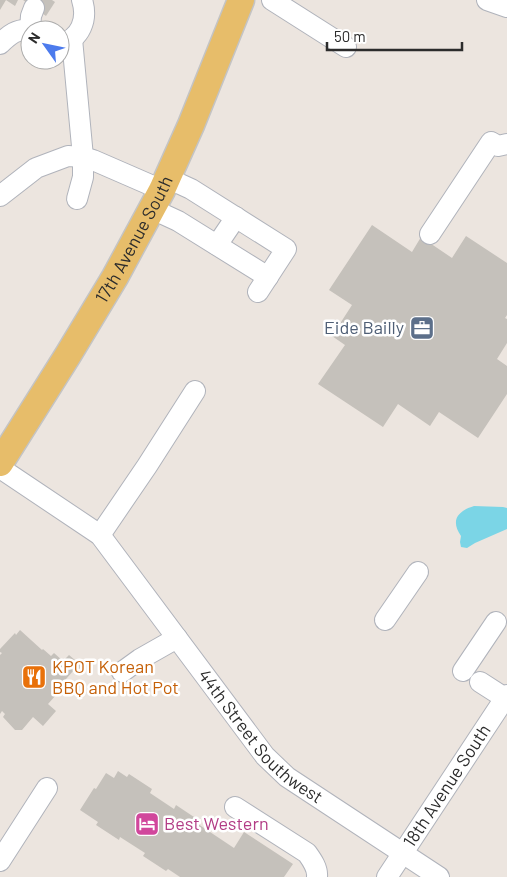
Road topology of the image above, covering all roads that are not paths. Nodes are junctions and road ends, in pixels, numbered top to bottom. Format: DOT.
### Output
graph roads {
  1 [pos="82,0"];
  2 [pos="241,0"];
  3 [pos="272,0"];
  4 [pos="487,0"];
  5 [pos="507,7"];
  6 [pos="34,8"];
  7 [pos="31,20"];
  8 [pos="20,30"];
  9 [pos="70,39"];
  10 [pos="0,44"];
  11 [pos="346,47"];
  12 [pos="70,69"];
  13 [pos="507,144"];
  14 [pos="83,157"];
  15 [pos="160,192"];
  16 [pos="0,196"];
  17 [pos="77,199"];
  18 [pos="236,217"];
  19 [pos="430,234"];
  20 [pos="217,245"];
  21 [pos="195,392"];
  22 [pos="0,463"];
  23 [pos="0,468"];
  24 [pos="100,535"];
  25 [pos="418,572"];
  26 [pos="385,620"];
  27 [pos="496,622"];
  28 [pos="177,638"];
  29 [pos="463,671"];
  30 [pos="122,672"];
  31 [pos="480,682"];
  32 [pos="506,696"];
  33 [pos="47,788"];
  34 [pos="235,808"];
  35 [pos="403,853"];
  36 [pos="0,861"];
  37 [pos="317,877"];
  38 [pos="387,877"];
  39 [pos="439,877"];
  1 -- 9 [label="street"];
  2 -- 15 [label="main road, 17th Avenue South"];
  3 -- 11 [label="street"];
  4 -- 5 [label="street"];
  6 -- 7 [label="street"];
  8 -- 10 [label="street"];
  12 -- 14 [label="street"];
  13 -- 19 [label="street"];
  14 -- 15 [label="street"];
  14 -- 16 [label="street"];
  14 -- 17 [label="street"];
  15 -- 18 [label="street"];
  15 -- 20 [label="street"];
  15 -- 22 [label="main road, 17th Avenue South"];
  18 -- 20 [label="street"];
  18 -- 20 [label="street"];
  21 -- 24 [label="street"];
  23 -- 24 [label="street, 44th Street Southwest"];
  24 -- 28 [label="street, 44th Street Southwest"];
  25 -- 26 [label="street"];
  27 -- 29 [label="street"];
  28 -- 30 [label="street"];
  28 -- 35 [label="street, 44th Street Southwest"];
  31 -- 32 [label="street"];
  32 -- 35 [label="street, 18th Avenue South"];
  33 -- 36 [label="street"];
  34 -- 37 [label="street"];
  35 -- 38 [label="street, 18th Avenue South"];
  35 -- 39 [label="street, 44th Street Southwest"];
}
